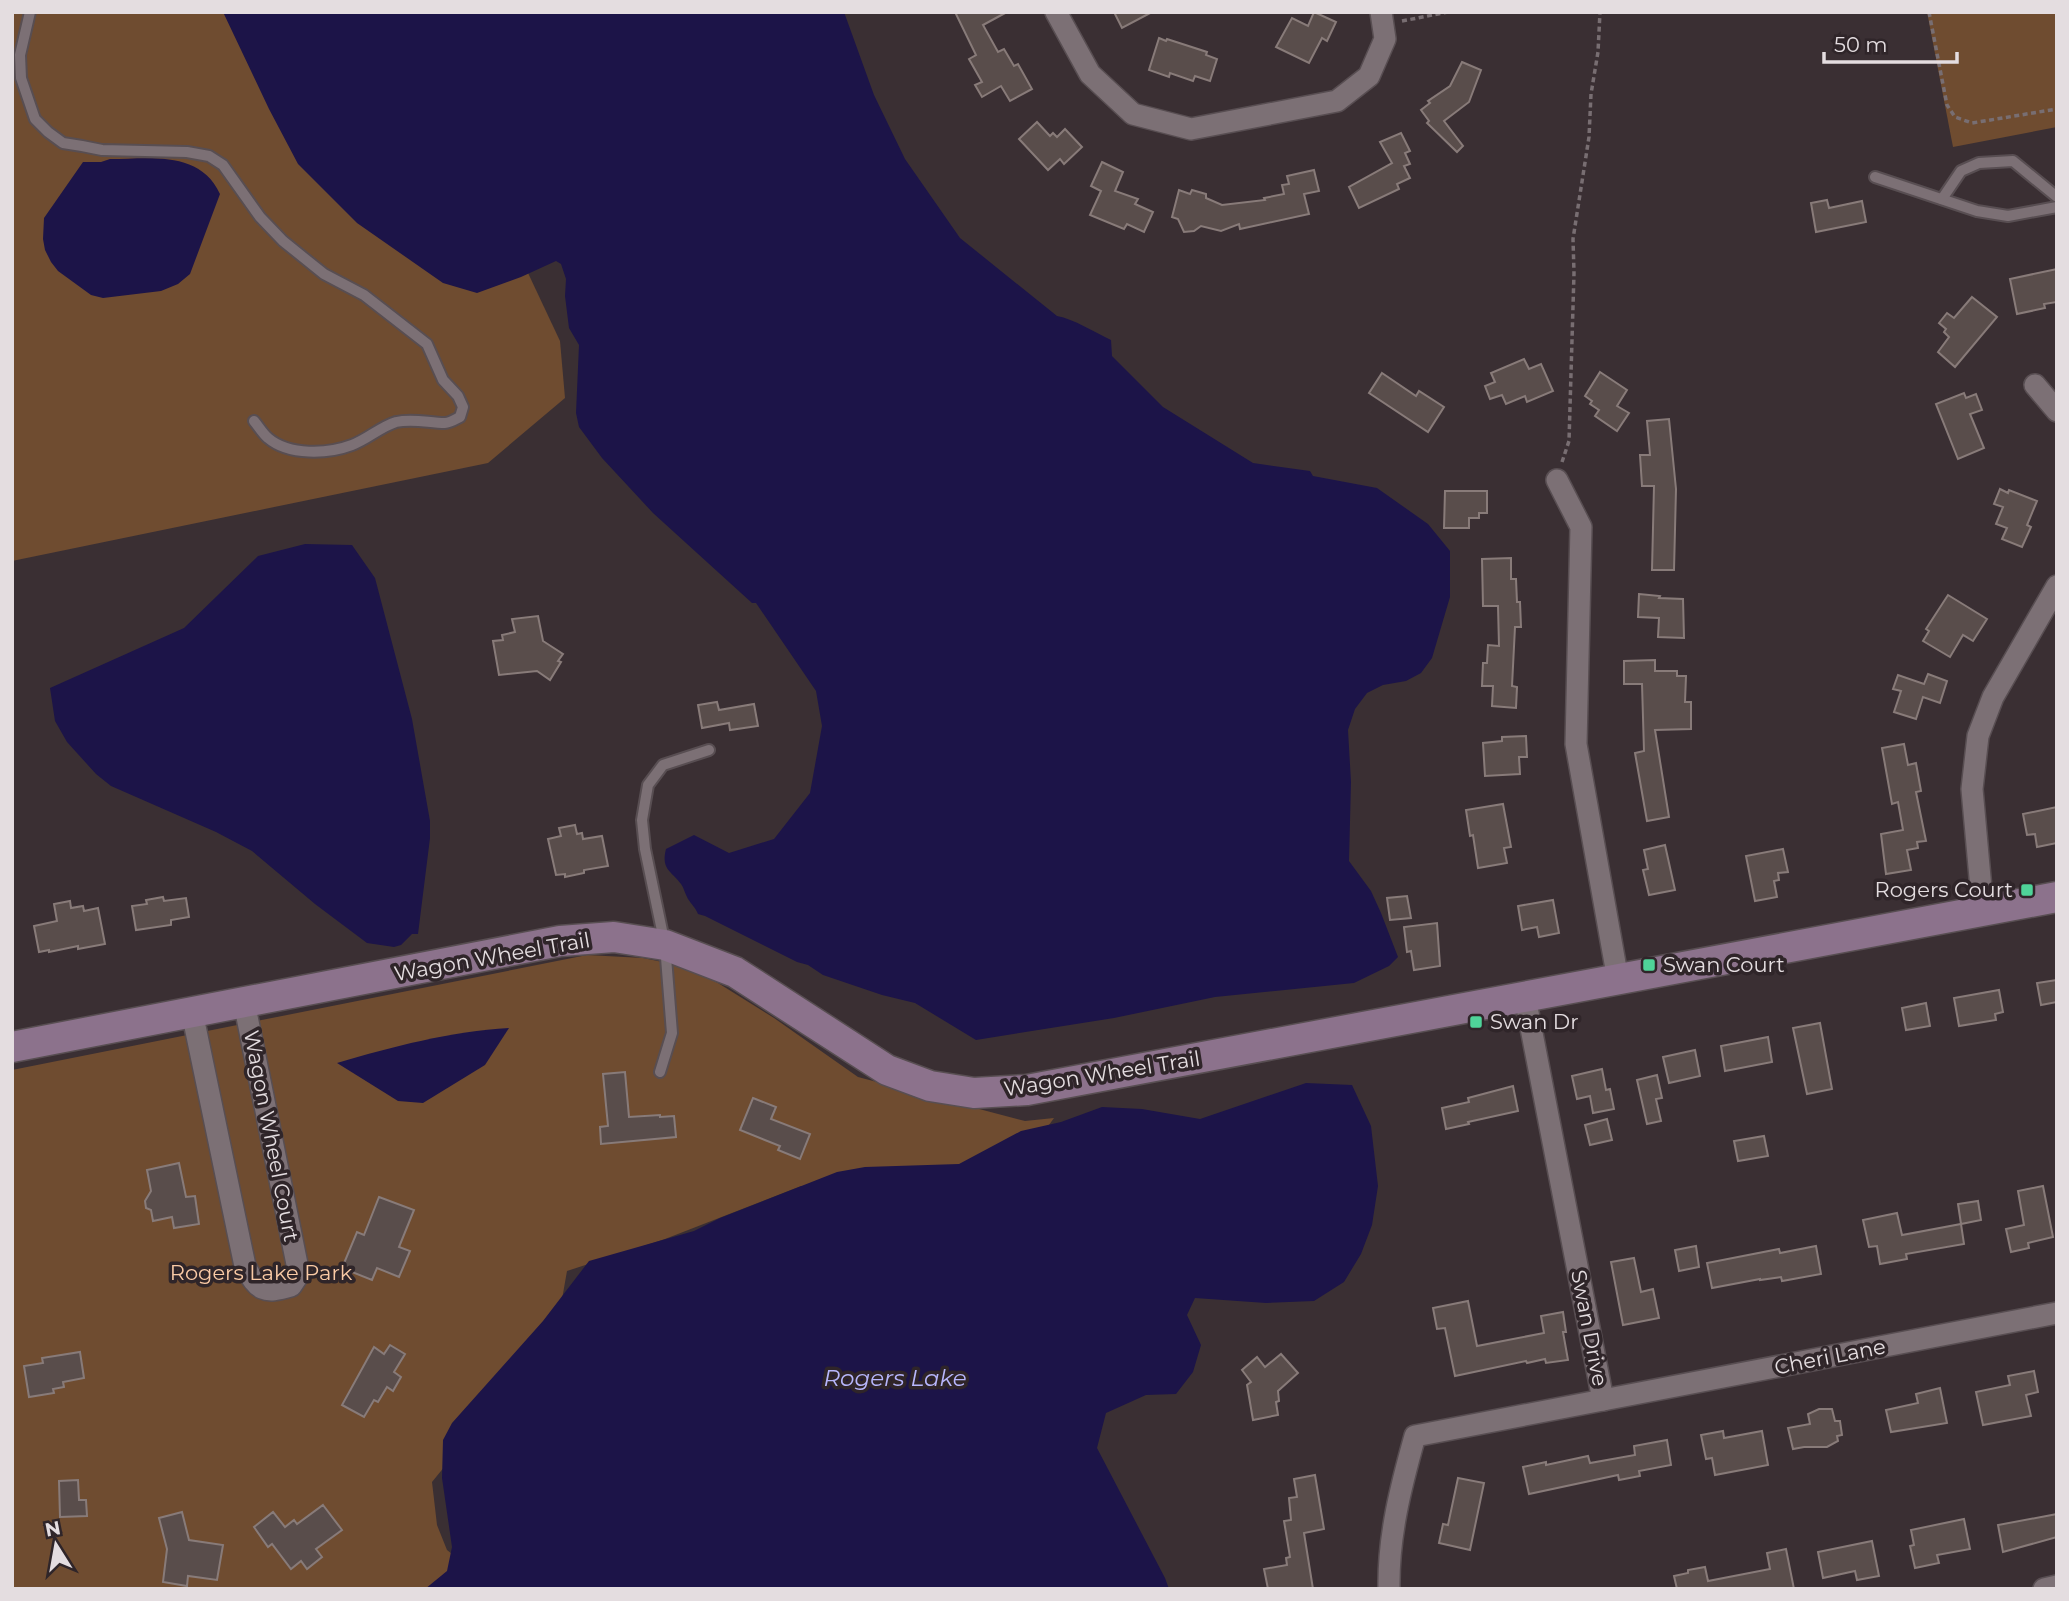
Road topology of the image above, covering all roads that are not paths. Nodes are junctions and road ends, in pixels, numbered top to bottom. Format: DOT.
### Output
graph roads {
  1 [pos="30,12"];
  2 [pos="1056,12"];
  3 [pos="1382,18"];
  4 [pos="1875,177"];
  5 [pos="2057,197"];
  6 [pos="1942,198"];
  7 [pos="2057,207"];
  8 [pos="2035,385"];
  9 [pos="2057,411"];
  10 [pos="254,421"];
  11 [pos="1557,480"];
  12 [pos="2057,586"];
  13 [pos="709,750"];
  14 [pos="2057,897"];
  15 [pos="1983,911"];
  16 [pos="665,945"];
  17 [pos="1618,980"];
  18 [pos="1525,997"];
  19 [pos="244,1002"];
  20 [pos="192,1012"];
  21 [pos="12,1047"];
  22 [pos="660,1072"];
  23 [pos="2057,1313"];
  24 [pos="1603,1401"];
  25 [pos="2057,1586"];
  26 [pos="1389,1589"];
  27 [pos="2043,1589"];
  1 -- 10 [label="lane"];
  2 -- 3 [label="street"];
  4 -- 6 [label="lane"];
  5 -- 6 [label="lane"];
  6 -- 7 [label="lane"];
  8 -- 9 [label="street"];
  11 -- 17 [label="street"];
  12 -- 15 [label="street"];
  13 -- 16 [label="lane"];
  14 -- 15 [label="street, Wagon Wheel Trail"];
  15 -- 17 [label="street, Wagon Wheel Trail"];
  16 -- 18 [label="street, Wagon Wheel Trail"];
  16 -- 19 [label="street, Wagon Wheel Trail"];
  16 -- 22 [label="lane"];
  17 -- 18 [label="street, Wagon Wheel Trail"];
  18 -- 24 [label="street, Swan Drive"];
  19 -- 20 [label="street, Wagon Wheel Trail"];
  19 -- 20 [label="street, Wagon Wheel Court"];
  20 -- 21 [label="street, Wagon Wheel Trail"];
  23 -- 24 [label="street, Cheri Lane"];
  24 -- 26 [label="street, Swan Drive"];
  25 -- 27 [label="street"];
}
